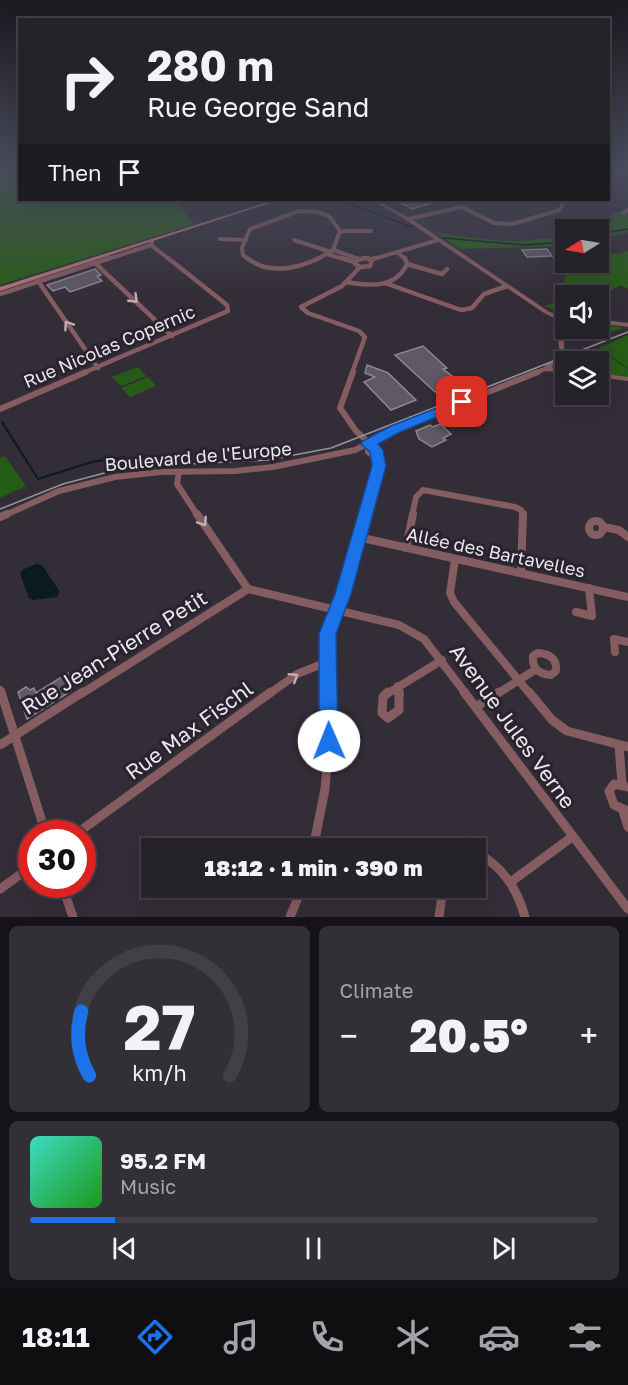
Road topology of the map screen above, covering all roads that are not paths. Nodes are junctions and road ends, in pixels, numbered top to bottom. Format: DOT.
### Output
graph roads {
  1 [pos="242,212"];
  2 [pos="297,212"];
  3 [pos="314,212"];
  4 [pos="395,212"];
  5 [pos="440,212"];
  6 [pos="472,212"];
  7 [pos="554,212"];
  8 [pos="408,219"];
  9 [pos="340,231"];
  10 [pos="371,231"];
  11 [pos="220,239"];
  12 [pos="246,240"];
  13 [pos="294,240"];
  14 [pos="438,240"];
  15 [pos="151,243"];
  16 [pos="330,252"];
  17 [pos="397,252"];
  18 [pos="357,260"];
  19 [pos="370,260"];
  20 [pos="95,263"];
  21 [pos="407,264"];
  22 [pos="360,267"];
  23 [pos="447,269"];
  24 [pos="38,281"];
  25 [pos="346,282"];
  26 [pos="385,283"];
  27 [pos="507,286"];
  28 [pos="0,289"];
  29 [pos="0,294"];
  30 [pos="552,314"];
  31 [pos="555,314"];
  32 [pos="555,316"];
  33 [pos="609,323"];
  34 [pos="627,325"];
  35 [pos="172,336"];
  36 [pos="555,361"];
  37 [pos="98,368"];
  38 [pos="545,369"];
  39 [pos="555,369"];
  40 [pos="609,376"];
  41 [pos="628,379"];
  42 [pos="0,409"];
  43 [pos="368,444"];
  44 [pos="179,472"];
  45 [pos="0,517"];
  46 [pos="603,527"];
  47 [pos="358,537"];
  48 [pos="628,537"];
  49 [pos="406,548"];
  50 [pos="455,559"];
  51 [pos="520,573"];
  52 [pos="590,588"];
  53 [pos="248,590"];
  54 [pos="628,597"];
  55 [pos="336,610"];
  56 [pos="576,612"];
  57 [pos="628,642"];
  58 [pos="615,652"];
  59 [pos="441,660"];
  60 [pos="327,662"];
  61 [pos="536,670"];
  62 [pos="519,681"];
  63 [pos="398,686"];
  64 [pos="0,690"];
  65 [pos="476,707"];
  66 [pos="14,737"];
  67 [pos="0,746"];
  68 [pos="624,746"];
  69 [pos="625,785"];
  70 [pos="626,811"];
  71 [pos="41,820"];
  72 [pos="95,820"];
  73 [pos="628,827"];
  74 [pos="572,837"];
  75 [pos="315,838"];
  76 [pos="486,859"];
  77 [pos="18,876"];
  78 [pos="512,881"];
  79 [pos="0,889"];
  80 [pos="66,898"];
  81 [pos="298,898"];
  82 [pos="442,898"];
  83 [pos="628,909"];
  84 [pos="73,917"];
  85 [pos="290,917"];
  86 [pos="439,917"];
  87 [pos="525,917"];
  1 -- 15 [label="main road"];
  2 -- 12 [label="street"];
  3 -- 9 [label="street"];
  4 -- 8 [label="street"];
  5 -- 8 [label="street"];
  6 -- 7 [label="street"];
  8 -- 14 [label="street"];
  9 -- 10 [label="street"];
  9 -- 16 [label="street"];
  11 -- 12 [label="street"];
  12 -- 16 [label="street"];
  13 -- 16 [label="street"];
  14 -- 17 [label="street"];
  14 -- 27 [label="street"];
  15 -- 20 [label="street"];
  15 -- 28 [label="main road"];
  15 -- 35 [label="street, Rue Nicolas Copernic"];
  16 -- 18 [label="street"];
  17 -- 19 [label="street"];
  17 -- 21 [label="street"];
  18 -- 19 [label="street"];
  18 -- 22 [label="street"];
  19 -- 22 [label="street"];
  20 -- 24 [label="street"];
  20 -- 35 [label="street, one-way"];
  21 -- 23 [label="street"];
  21 -- 26 [label="street"];
  22 -- 25 [label="street"];
  24 -- 29 [label="street"];
  37 -- 24 [label="street, one-way"];
  25 -- 26 [label="street"];
  25 -- 43 [label="street"];
  26 -- 27 [label="street"];
  27 -- 30 [label="street"];
  30 -- 31 [label="street"];
  30 -- 32 [label="street"];
  33 -- 34 [label="street"];
  35 -- 37 [label="street, Rue Nicolas Copernic"];
  36 -- 38 [label="street"];
  37 -- 42 [label="street, Rue Nicolas Copernic"];
  38 -- 39 [label="street"];
  38 -- 43 [label="street, Boulevard de l'Europe"];
  40 -- 41 [label="street"];
  43 -- 44 [label="street, Boulevard de l'Europe"];
  43 -- 47 [label="street"];
  44 -- 45 [label="street, Boulevard de l'Europe"];
  44 -- 53 [label="street, one-way"];
  46 -- 48 [label="street"];
  47 -- 49 [label="street, Allée des Bartavelles"];
  47 -- 55 [label="street"];
  49 -- 50 [label="street, Allée des Bartavelles"];
  49 -- 51 [label="street"];
  50 -- 51 [label="street, Allée des Bartavelles"];
  50 -- 62 [label="street"];
  51 -- 52 [label="street, Allée des Bartavelles"];
  52 -- 54 [label="street, Allée des Bartavelles"];
  52 -- 56 [label="street"];
  53 -- 55 [label="street, Avenue Jules Verne"];
  53 -- 66 [label="street, Rue Jean-Pierre Petit"];
  55 -- 59 [label="street, Avenue Jules Verne"];
  55 -- 60 [label="street"];
  57 -- 58 [label="street"];
  59 -- 63 [label="street"];
  59 -- 65 [label="street, Avenue Jules Verne"];
  72 -- 60 [label="street, Rue Max Fischl, one-way"];
  60 -- 75 [label="street"];
  61 -- 62 [label="street"];
  62 -- 65 [label="street"];
  62 -- 68 [label="street"];
  64 -- 66 [label="street"];
  65 -- 74 [label="street, Avenue Jules Verne"];
  66 -- 67 [label="street, Rue Jean-Pierre Petit"];
  66 -- 71 [label="street"];
  68 -- 69 [label="street"];
  69 -- 70 [label="street"];
  70 -- 73 [label="street"];
  74 -- 78 [label="street"];
  74 -- 83 [label="street, Avenue Jules Verne"];
  76 -- 78 [label="street"];
  77 -- 79 [label="street"];
  78 -- 87 [label="street"];
  80 -- 84 [label="street"];
  81 -- 85 [label="street"];
  82 -- 86 [label="street"];
}
